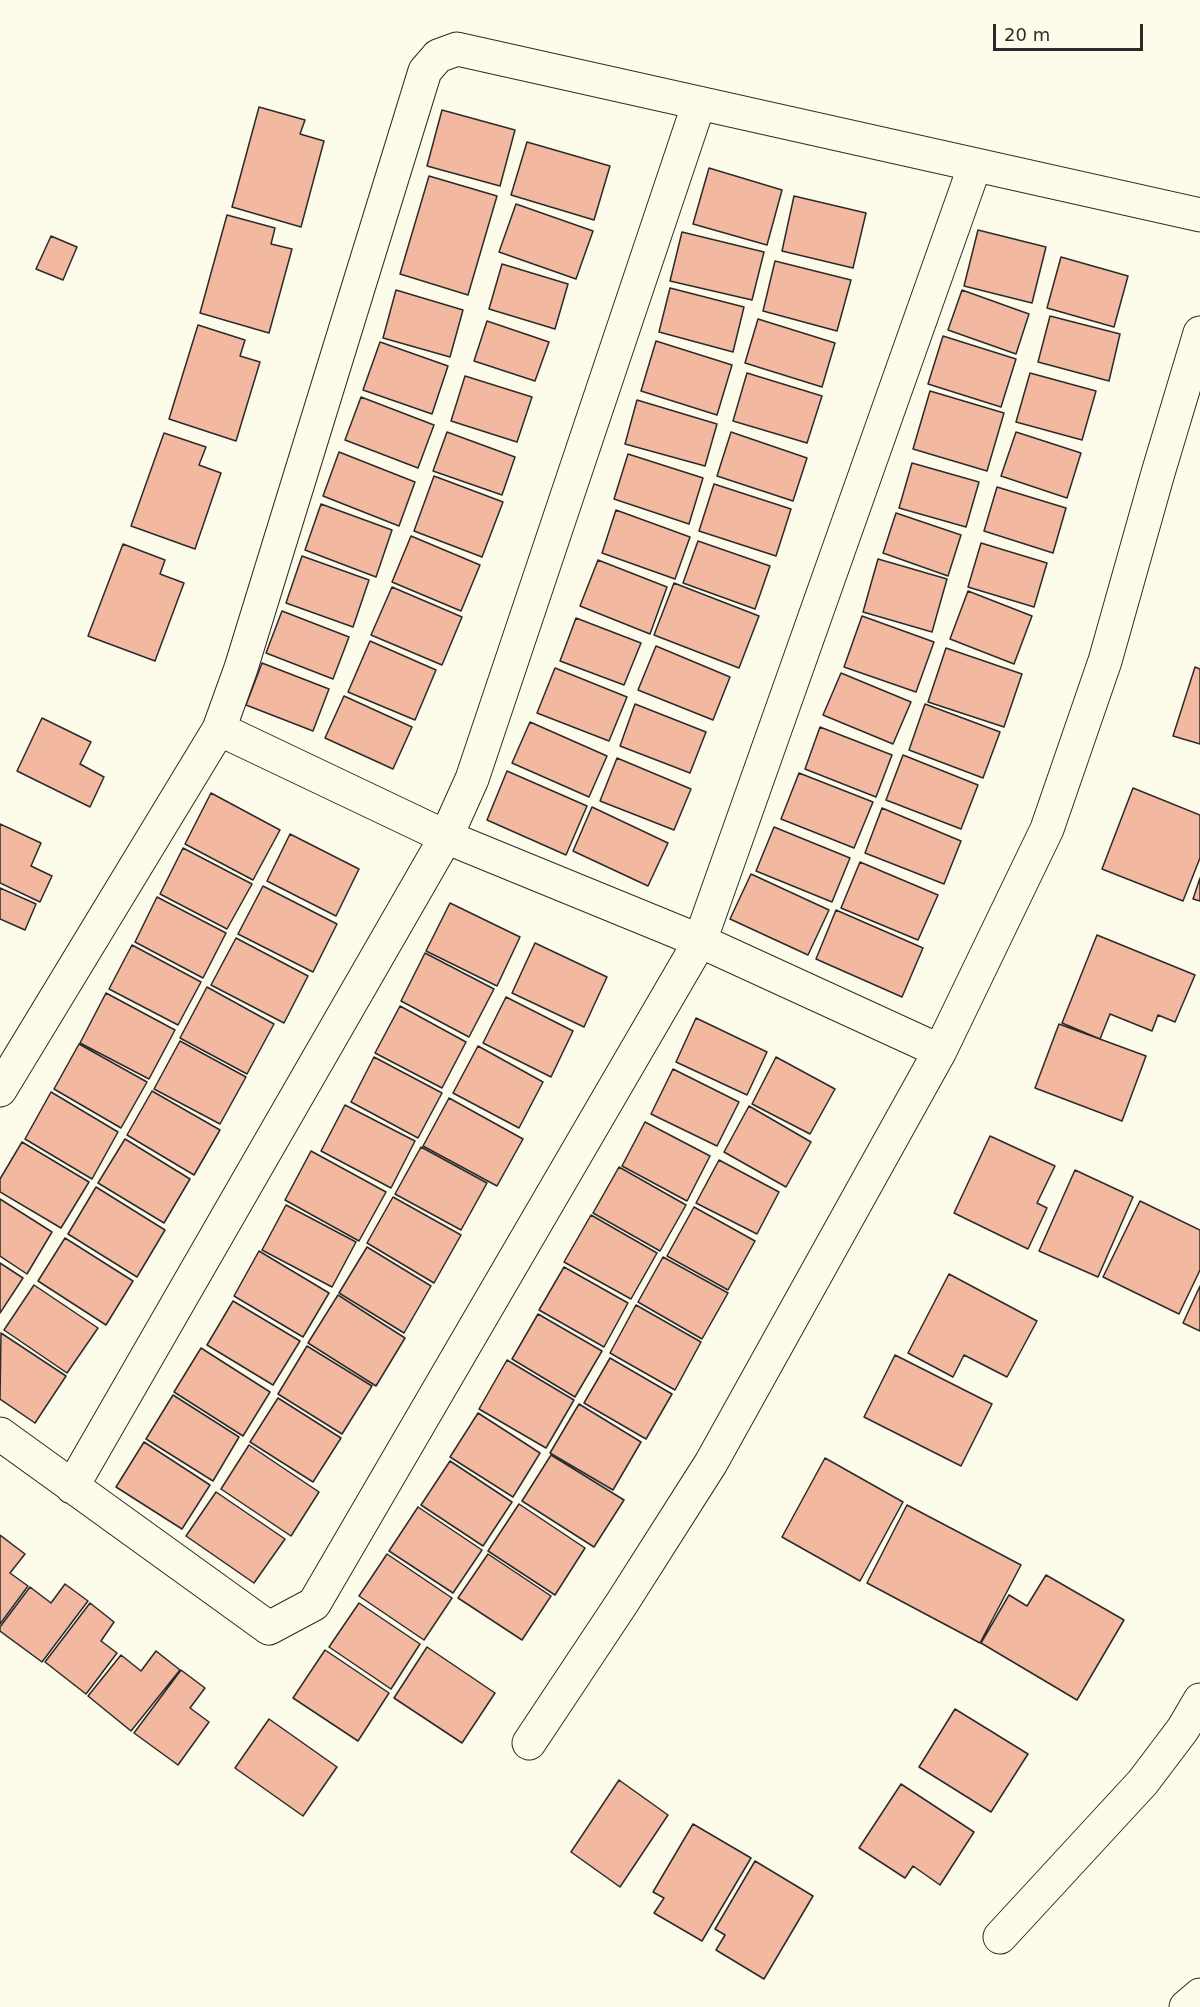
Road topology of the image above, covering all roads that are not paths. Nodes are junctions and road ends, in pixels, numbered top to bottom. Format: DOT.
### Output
graph roads {
  1 [pos="699,103"];
  2 [pos="975,165"];
  3 [pos="1200,215"];
  4 [pos="1200,333"];
  5 [pos="219,729"];
  6 [pos="446,837"];
  7 [pos="700,940"];
  8 [pos="940,1051"];
  9 [pos="0,1090"];
  10 [pos="0,1434"];
  11 [pos="72,1487"];
  12 [pos="1200,1700"];
  13 [pos="529,1743"];
  14 [pos="1000,1937"];
  15 [pos="1200,1995"];
  16 [pos="1186,2007"];
  1 -- 2 [label="street"];
  1 -- 5 [label="street"];
  1 -- 6 [label="street"];
  2 -- 3 [label="street"];
  2 -- 7 [label="street"];
  4 -- 8 [label="street"];
  5 -- 6 [label="street"];
  5 -- 9 [label="street"];
  6 -- 7 [label="street"];
  6 -- 11 [label="street"];
  7 -- 8 [label="street"];
  7 -- 11 [label="street"];
  8 -- 13 [label="street"];
  10 -- 11 [label="street"];
  12 -- 14 [label="street"];
  15 -- 16 [label="street"];
}
